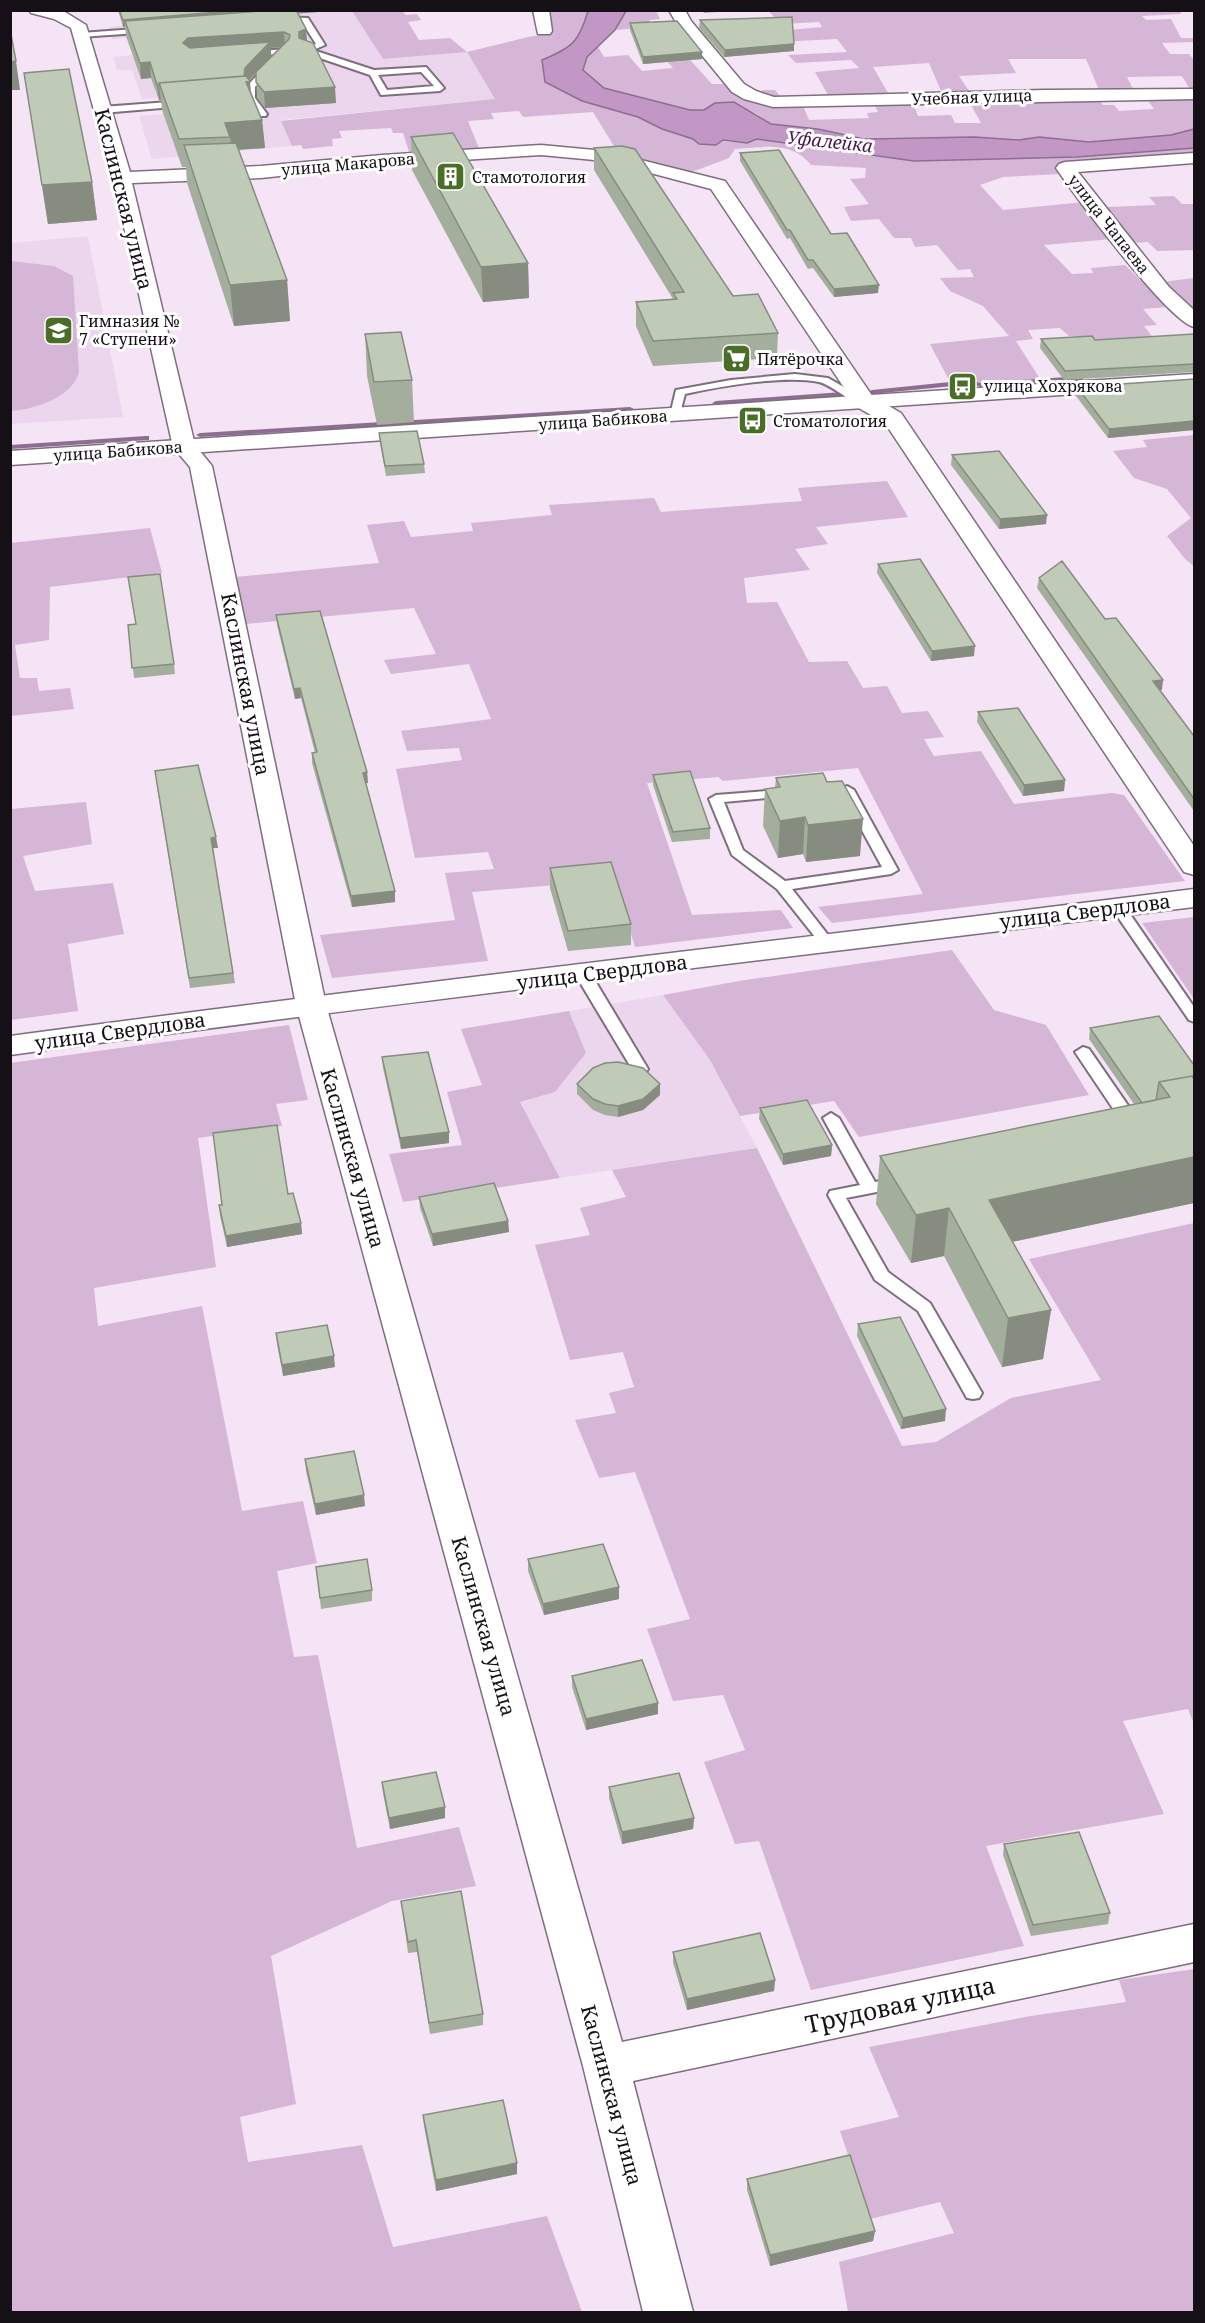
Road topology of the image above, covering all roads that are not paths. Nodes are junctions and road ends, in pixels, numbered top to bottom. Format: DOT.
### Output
graph roads {
  1 [pos="37,10"];
  2 [pos="541,10"];
  3 [pos="677,10"];
  4 [pos="60,13"];
  5 [pos="272,20"];
  6 [pos="157,29"];
  7 [pos="544,31"];
  8 [pos="81,35"];
  9 [pos="305,50"];
  10 [pos="285,51"];
  11 [pos="238,55"];
  12 [pos="373,73"];
  13 [pos="1194,94"];
  14 [pos="251,98"];
  15 [pos="229,100"];
  16 [pos="195,103"];
  17 [pos="102,110"];
  18 [pos="263,114"];
  19 [pos="1194,158"];
  20 [pos="122,178"];
  21 [pos="1194,321"];
  22 [pos="1194,380"];
  23 [pos="865,402"];
  24 [pos="184,447"];
  25 [pos="10,458"];
  26 [pos="834,788"];
  27 [pos="798,791"];
  28 [pos="1194,866"];
  29 [pos="782,886"];
  30 [pos="1194,897"];
  31 [pos="1118,907"];
  32 [pos="828,944"];
  33 [pos="583,974"];
  34 [pos="311,1005"];
  35 [pos="1194,1017"];
  36 [pos="10,1046"];
  37 [pos="1083,1052"];
  38 [pos="640,1069"];
  39 [pos="831,1118"];
  40 [pos="1153,1121"];
  41 [pos="916,1179"];
  42 [pos="870,1188"];
  43 [pos="973,1393"];
  44 [pos="1194,1943"];
  45 [pos="606,2066"];
  46 [pos="668,2313"];
  1 -- 4 [label="street"];
  2 -- 7 [label="street"];
  3 -- 13 [label="street, Учебная улица"];
  4 -- 8 [label="street"];
  5 -- 9 [label="lane"];
  6 -- 8 [label="lane"];
  8 -- 17 [label="street, Каслинская улица"];
  9 -- 10 [label="lane"];
  9 -- 12 [label="lane"];
  10 -- 11 [label="lane"];
  10 -- 14 [label="lane"];
  12 -- 12 [label="lane"];
  14 -- 15 [label="lane"];
  14 -- 18 [label="lane"];
  16 -- 17 [label="lane"];
  17 -- 20 [label="street, Каслинская улица"];
  19 -- 21 [label="street, улица Чапаева"];
  20 -- 23 [label="street, улица Макарова"];
  20 -- 24 [label="street, Каслинская улица"];
  22 -- 23 [label="street, улица Бабикова"];
  23 -- 24 [label="street, улица Бабикова"];
  23 -- 28 [label="street"];
  24 -- 25 [label="street, улица Бабикова"];
  24 -- 34 [label="street, Каслинская улица"];
  26 -- 29 [label="lane"];
  27 -- 29 [label="lane"];
  29 -- 32 [label="lane"];
  30 -- 31 [label="street, улица Свердлова"];
  31 -- 32 [label="street, улица Свердлова"];
  31 -- 35 [label="lane"];
  32 -- 33 [label="street, улица Свердлова"];
  33 -- 34 [label="street, улица Свердлова"];
  33 -- 38 [label="lane"];
  34 -- 36 [label="street, улица Свердлова"];
  34 -- 45 [label="street, Каслинская улица"];
  37 -- 40 [label="lane"];
  39 -- 42 [label="lane"];
  41 -- 42 [label="lane"];
  42 -- 43 [label="lane"];
  44 -- 45 [label="street, Трудовая улица"];
  45 -- 46 [label="street, Каслинская улица"];
}
